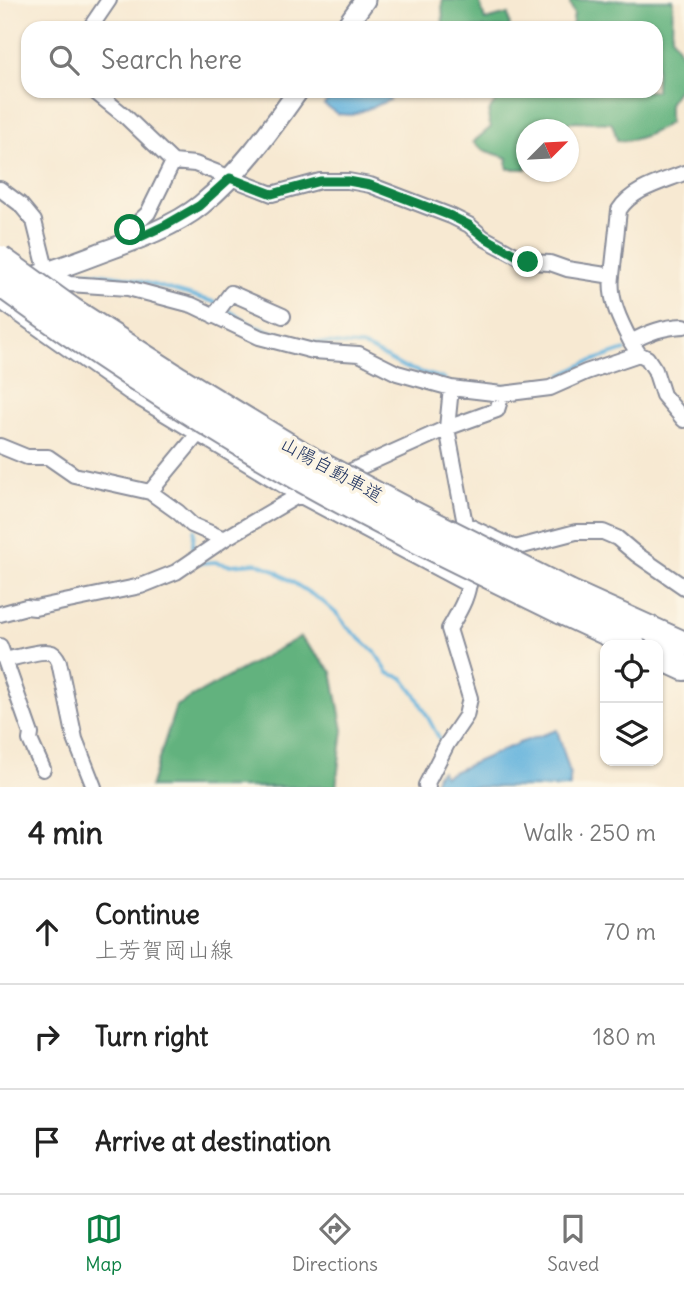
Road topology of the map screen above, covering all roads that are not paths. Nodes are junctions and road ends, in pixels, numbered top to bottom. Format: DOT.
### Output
graph roads {
  1 [pos="109,0"];
  2 [pos="365,0"];
  3 [pos="95,21"];
  4 [pos="350,21"];
  5 [pos="103,98"];
  6 [pos="294,98"];
  7 [pos="173,162"];
  8 [pos="684,173"];
  9 [pos="230,178"];
  10 [pos="0,189"];
  11 [pos="132,241"];
  12 [pos="0,258"];
  13 [pos="47,273"];
  14 [pos="612,276"];
  15 [pos="0,284"];
  16 [pos="0,301"];
  17 [pos="214,316"];
  18 [pos="283,316"];
  19 [pos="684,326"];
  20 [pos="631,342"];
  21 [pos="639,354"];
  22 [pos="450,388"];
  23 [pos="502,394"];
  24 [pos="684,420"];
  25 [pos="447,428"];
  26 [pos="198,434"];
  27 [pos="0,446"];
  28 [pos="152,489"];
  29 [pos="299,495"];
  30 [pos="465,524"];
  31 [pos="224,539"];
  32 [pos="469,585"];
  33 [pos="684,587"];
  34 [pos="565,601"];
  35 [pos="0,614"];
  36 [pos="625,640"];
  37 [pos="684,644"];
  38 [pos="2,653"];
  39 [pos="663,658"];
  40 [pos="684,668"];
  41 [pos="43,769"];
  42 [pos="94,787"];
  43 [pos="428,787"];
  1 -- 3 [label="street"];
  2 -- 4 [label="main road"];
  5 -- 7 [label="street"];
  6 -- 9 [label="main road"];
  7 -- 9 [label="street"];
  7 -- 11 [label="street"];
  8 -- 14 [label="street"];
  9 -- 11 [label="main road"];
  9 -- 14 [label="street"];
  10 -- 13 [label="street"];
  11 -- 13 [label="main road"];
  12 -- 34 [label="highway, 山陽自動車道, bridge"];
  13 -- 15 [label="main road"];
  13 -- 17 [label="street"];
  14 -- 20 [label="street"];
  15 -- 34 [label="highway, 山陽自動車道, bridge"];
  16 -- 26 [label="street"];
  17 -- 18 [label="street"];
  17 -- 22 [label="street"];
  19 -- 20 [label="street"];
  20 -- 21 [label="street"];
  21 -- 23 [label="street"];
  21 -- 24 [label="street"];
  22 -- 23 [label="street"];
  22 -- 25 [label="street"];
  23 -- 25 [label="street"];
  25 -- 29 [label="street"];
  25 -- 30 [label="street"];
  26 -- 28 [label="street"];
  26 -- 29 [label="street"];
  27 -- 28 [label="street"];
  28 -- 31 [label="street"];
  29 -- 31 [label="street"];
  29 -- 32 [label="street"];
  30 -- 32 [label="street"];
  30 -- 33 [label="street"];
  31 -- 35 [label="street"];
  32 -- 43 [label="street"];
  34 -- 36 [label="highway, 山陽自動車道"];
  34 -- 37 [label="highway, 山陽自動車道"];
  38 -- 41 [label="street"];
  38 -- 42 [label="street"];
  39 -- 40 [label="highway"];
}
